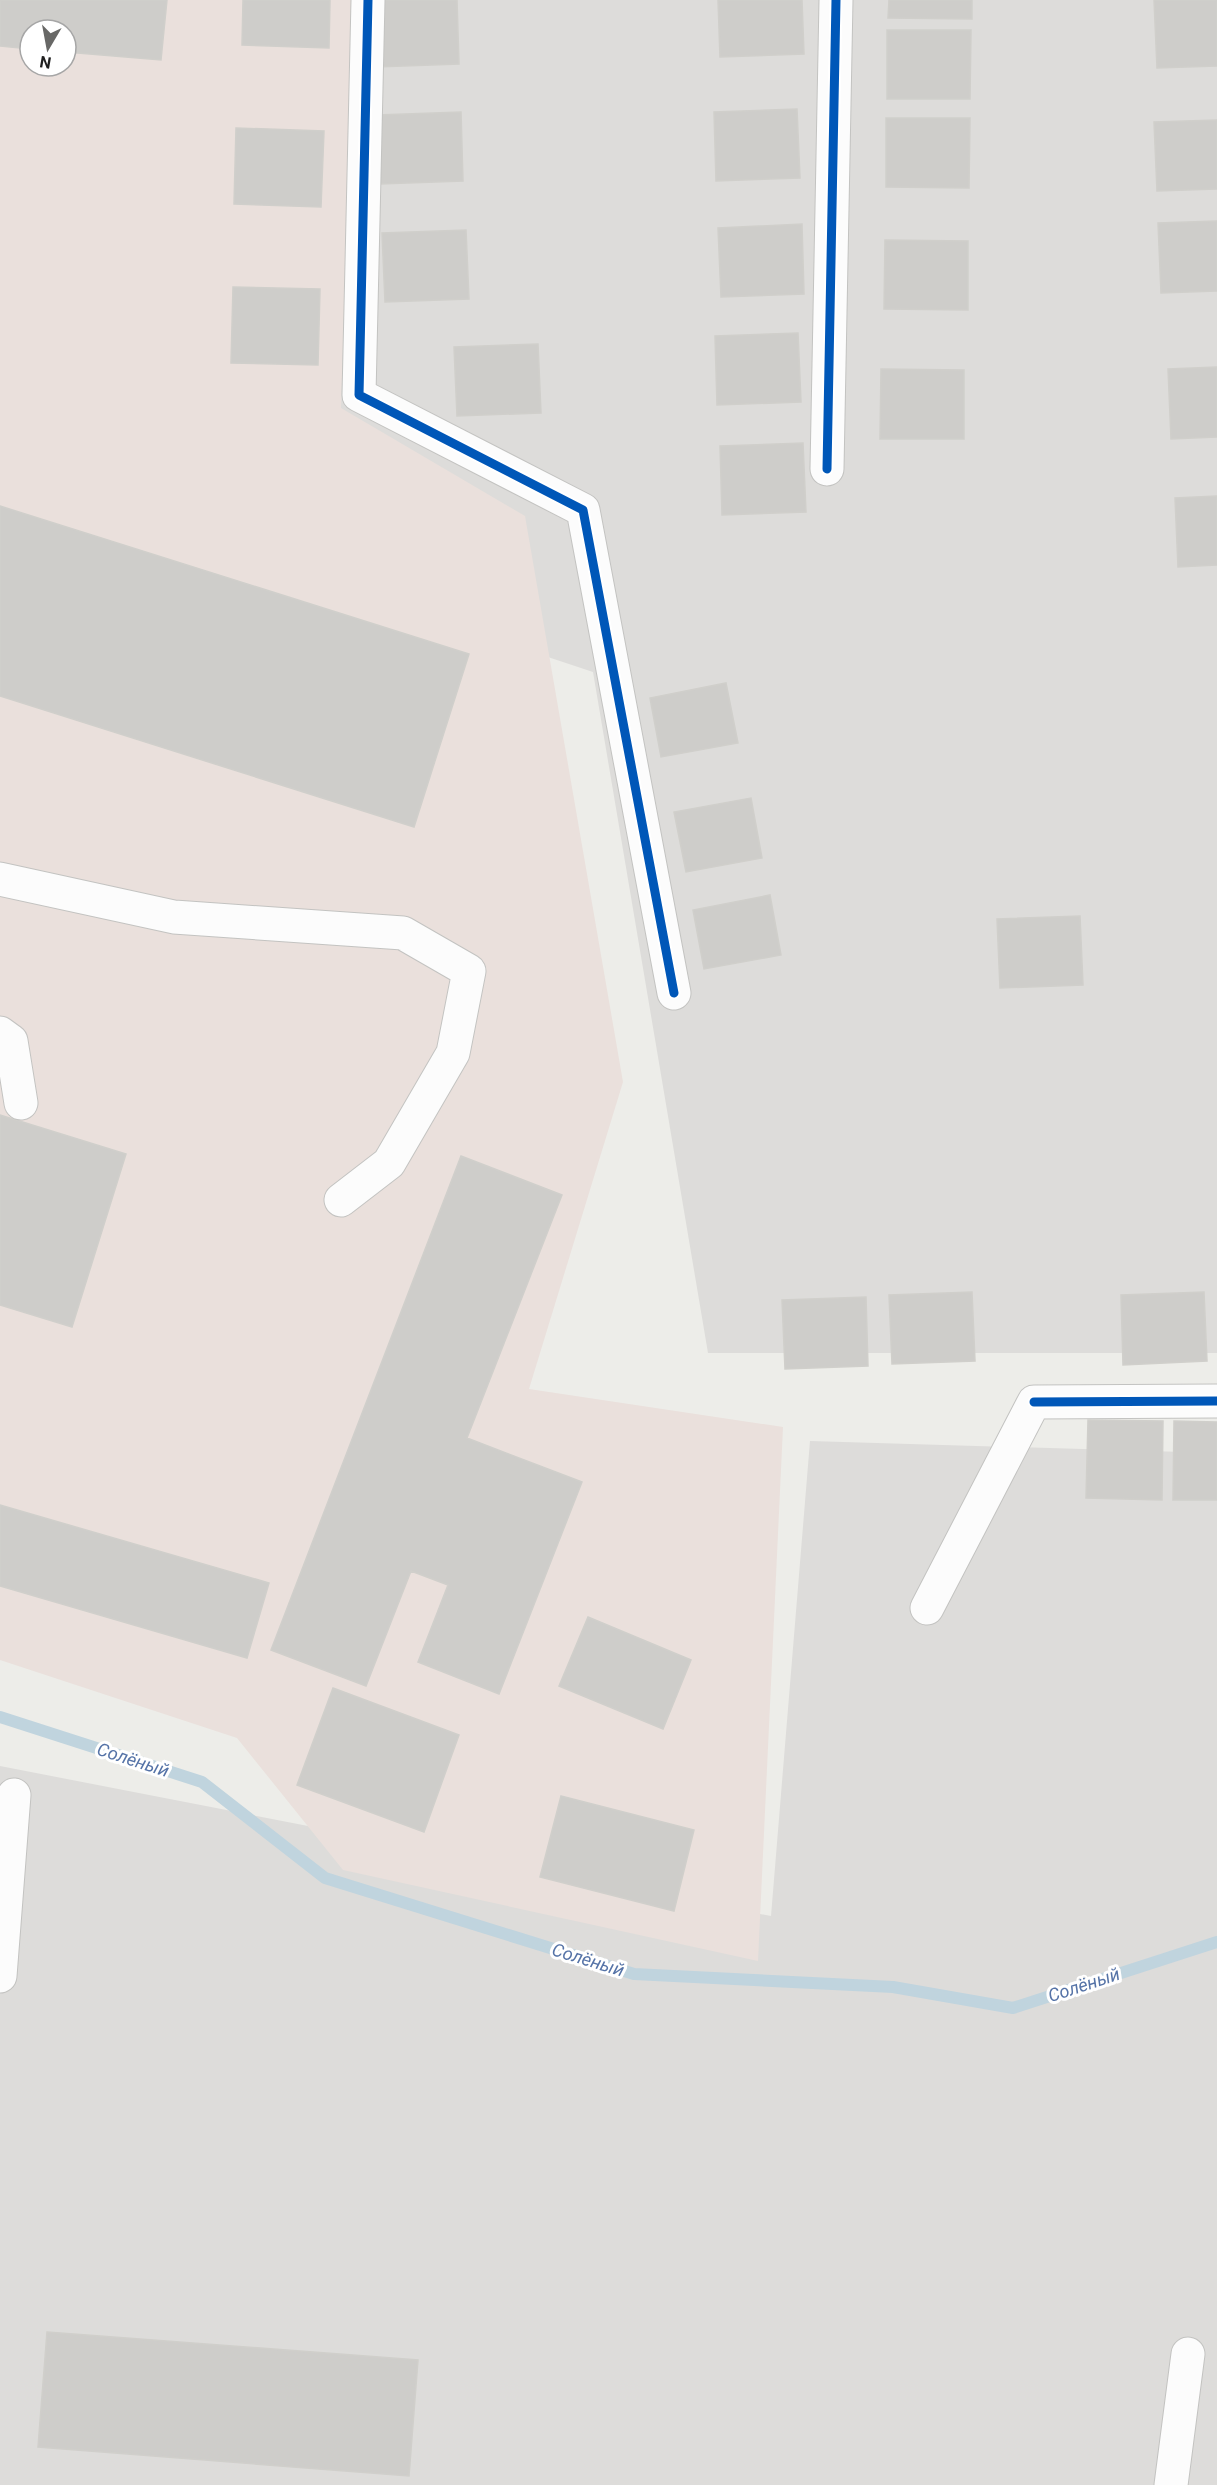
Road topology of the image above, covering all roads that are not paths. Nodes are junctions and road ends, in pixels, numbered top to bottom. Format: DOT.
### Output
graph roads {
  1 [pos="369,0"];
  2 [pos="836,0"];
  3 [pos="827,469"];
  4 [pos="0,879"];
  5 [pos="674,993"];
  6 [pos="0,1033"];
  7 [pos="21,1103"];
  8 [pos="341,1200"];
  9 [pos="1217,1401"];
  10 [pos="927,1608"];
  11 [pos="14,1795"];
  12 [pos="0,1976"];
  13 [pos="1188,2354"];
  14 [pos="1171,2485"];
  1 -- 5 [label="street"];
  2 -- 3 [label="street"];
  4 -- 8 [label="street"];
  6 -- 7 [label="street"];
  9 -- 10 [label="street"];
  11 -- 12 [label="street"];
  13 -- 14 [label="street"];
}
